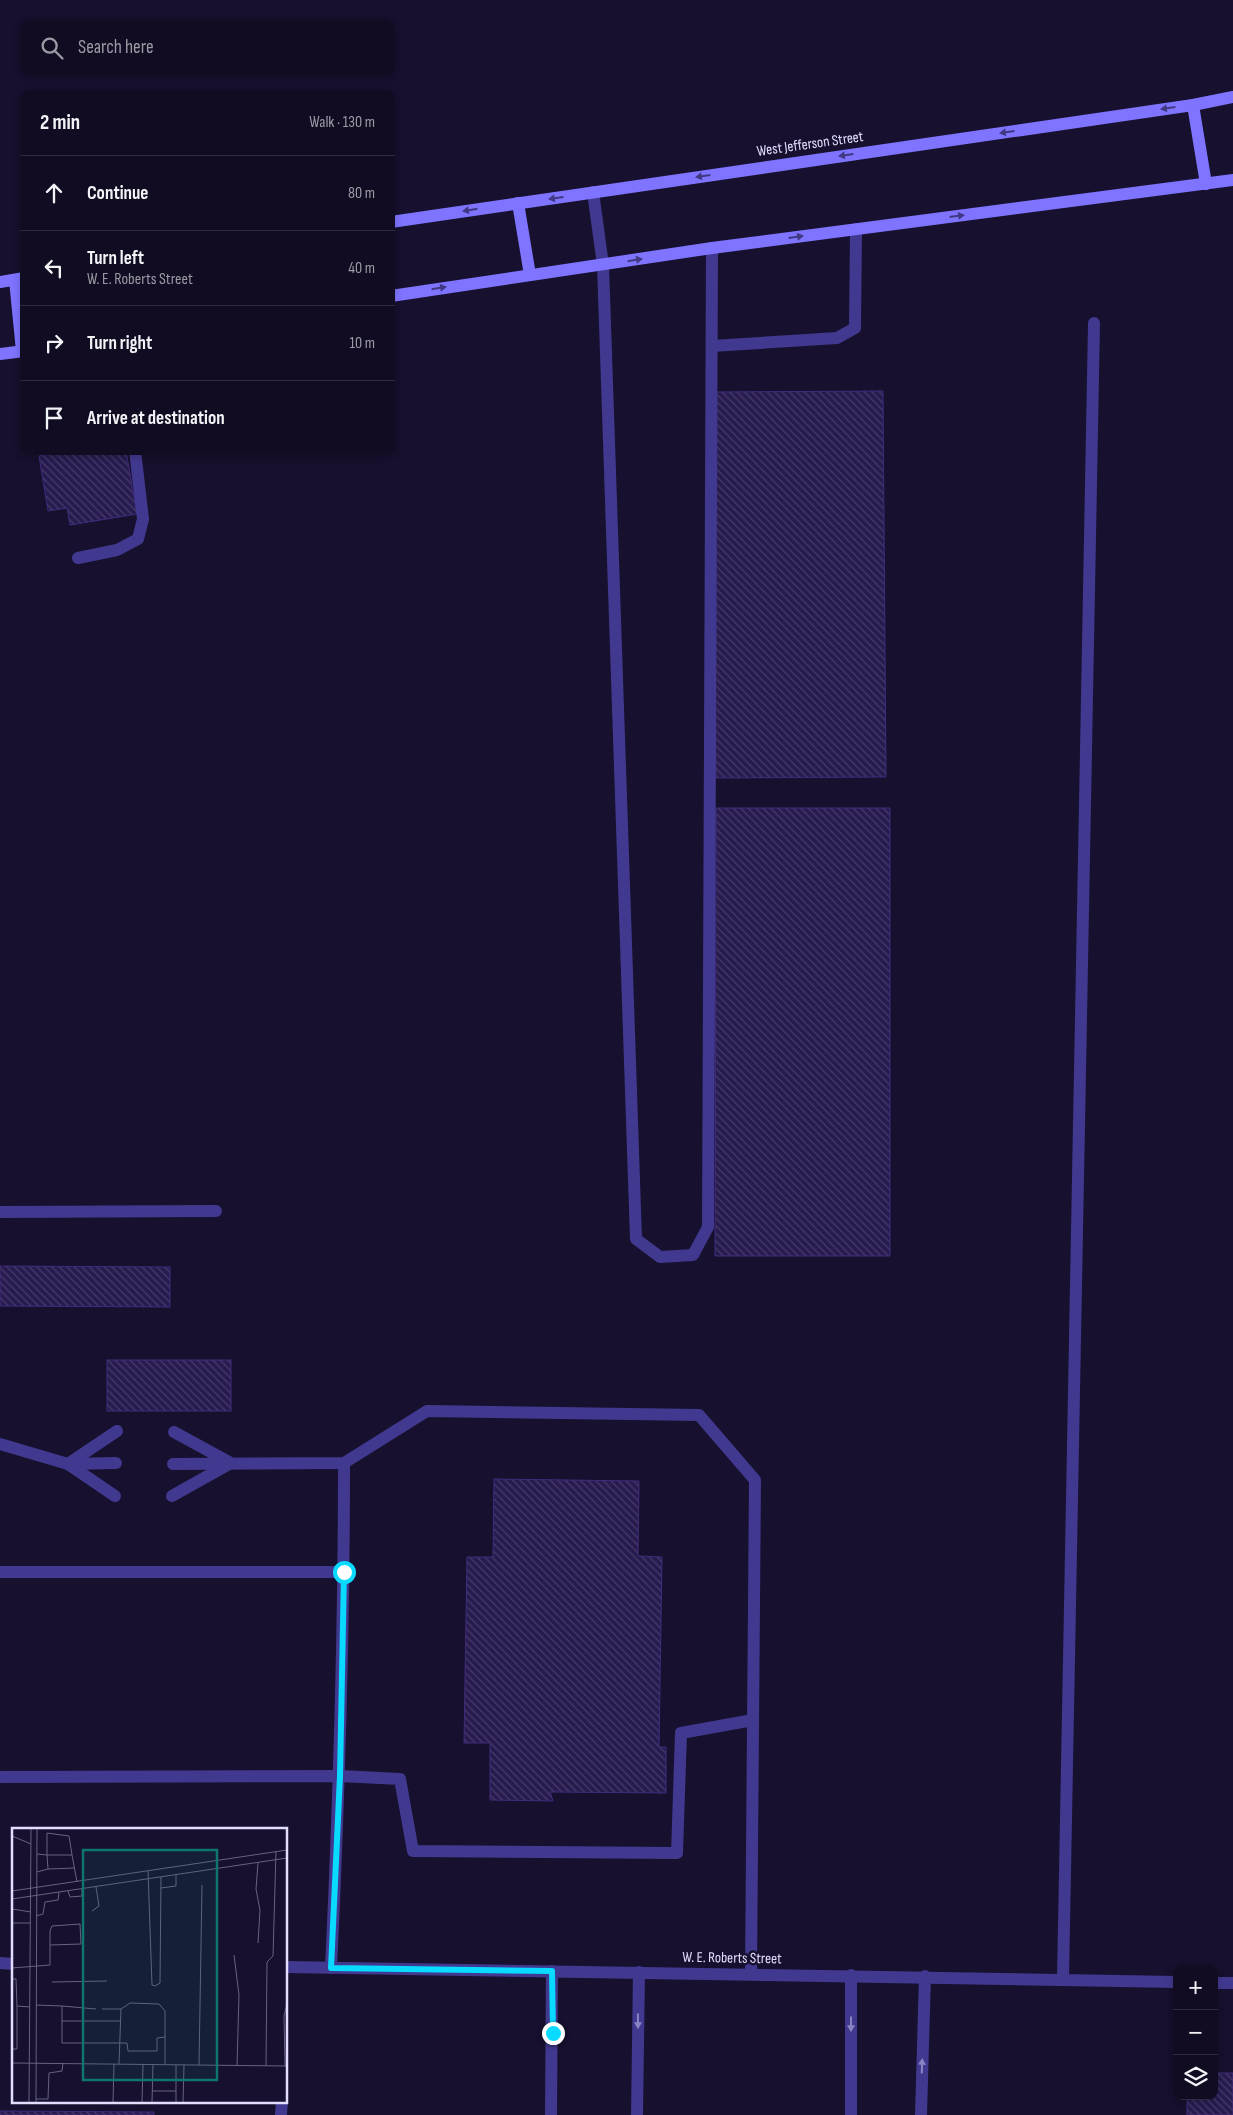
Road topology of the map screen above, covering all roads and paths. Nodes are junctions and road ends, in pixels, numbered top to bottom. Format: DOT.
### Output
graph roads {
  1 [pos="1233,97"];
  2 [pos="1193,105"];
  3 [pos="1233,180"];
  4 [pos="1206,184"];
  5 [pos="593,192"];
  6 [pos="518,203"];
  7 [pos="395,221"];
  8 [pos="856,229"];
  9 [pos="712,248"];
  10 [pos="603,265"];
  11 [pos="530,275"];
  12 [pos="19,279"];
  13 [pos="0,282"];
  14 [pos="395,295"];
  15 [pos="20,297"];
  16 [pos="1094,323"];
  17 [pos="712,346"];
  18 [pos="20,351"];
  19 [pos="0,354"];
  20 [pos="135,455"];
  21 [pos="78,558"];
  22 [pos="216,1211"];
  23 [pos="0,1212"];
  24 [pos="117,1431"];
  25 [pos="174,1432"];
  26 [pos="0,1444"];
  27 [pos="116,1463"];
  28 [pos="231,1463"];
  29 [pos="344,1463"];
  30 [pos="68,1464"];
  31 [pos="173,1464"];
  32 [pos="115,1496"];
  33 [pos="172,1496"];
  34 [pos="0,1572"];
  35 [pos="344,1572"];
  36 [pos="753,1720"];
  37 [pos="340,1776"];
  38 [pos="0,1777"];
  39 [pos="288,1968"];
  40 [pos="331,1968"];
  41 [pos="552,1971"];
  42 [pos="638,1972"];
  43 [pos="751,1974"];
  44 [pos="851,1975"];
  45 [pos="925,1976"];
  46 [pos="1063,1979"];
  47 [pos="1173,1982"];
  48 [pos="1218,1982"];
  49 [pos="1233,1983"];
  50 [pos="282,2102"];
  51 [pos="281,2115"];
  52 [pos="551,2115"];
  53 [pos="637,2115"];
  54 [pos="851,2115"];
  55 [pos="921,2115"];
  1 -- 2 [label="main road, West Jefferson Street"];
  2 -- 4 [label="main road"];
  2 -- 5 [label="main road, West Jefferson Street, one-way"];
  3 -- 4 [label="main road"];
  8 -- 4 [label="main road, one-way"];
  5 -- 6 [label="main road, West Jefferson Street, one-way"];
  5 -- 10 [label="street"];
  6 -- 7 [label="main road, West Jefferson Street, one-way"];
  6 -- 11 [label="main road"];
  9 -- 8 [label="main road, one-way"];
  8 -- 17 [label="street"];
  10 -- 9 [label="main road, one-way"];
  9 -- 17 [label="street"];
  10 -- 11 [label="main road"];
  10 -- 17 [label="street"];
  14 -- 11 [label="main road, one-way"];
  12 -- 13 [label="main road"];
  12 -- 15 [label="main road"];
  16 -- 46 [label="street"];
  18 -- 19 [label="main road"];
  20 -- 21 [label="street"];
  22 -- 23 [label="street"];
  24 -- 30 [label="street"];
  25 -- 28 [label="street"];
  26 -- 30 [label="street"];
  27 -- 30 [label="street"];
  28 -- 29 [label="street"];
  28 -- 31 [label="street"];
  28 -- 33 [label="street"];
  29 -- 35 [label="street"];
  29 -- 36 [label="street"];
  30 -- 32 [label="street"];
  34 -- 35 [label="street"];
  35 -- 37 [label="street"];
  36 -- 37 [label="street"];
  36 -- 43 [label="street"];
  37 -- 38 [label="street"];
  37 -- 40 [label="street"];
  39 -- 40 [label="street, W. E. Roberts Street"];
  40 -- 41 [label="street, W. E. Roberts Street"];
  41 -- 42 [label="street, W. E. Roberts Street"];
  41 -- 52 [label="street"];
  42 -- 43 [label="street, W. E. Roberts Street"];
  42 -- 53 [label="street, one-way"];
  43 -- 44 [label="street, W. E. Roberts Street"];
  44 -- 45 [label="street, W. E. Roberts Street"];
  44 -- 54 [label="street, one-way"];
  45 -- 46 [label="street, W. E. Roberts Street"];
  55 -- 45 [label="street, one-way"];
  46 -- 47 [label="street, W. E. Roberts Street"];
  48 -- 49 [label="street"];
  50 -- 51 [label="street"];
}
